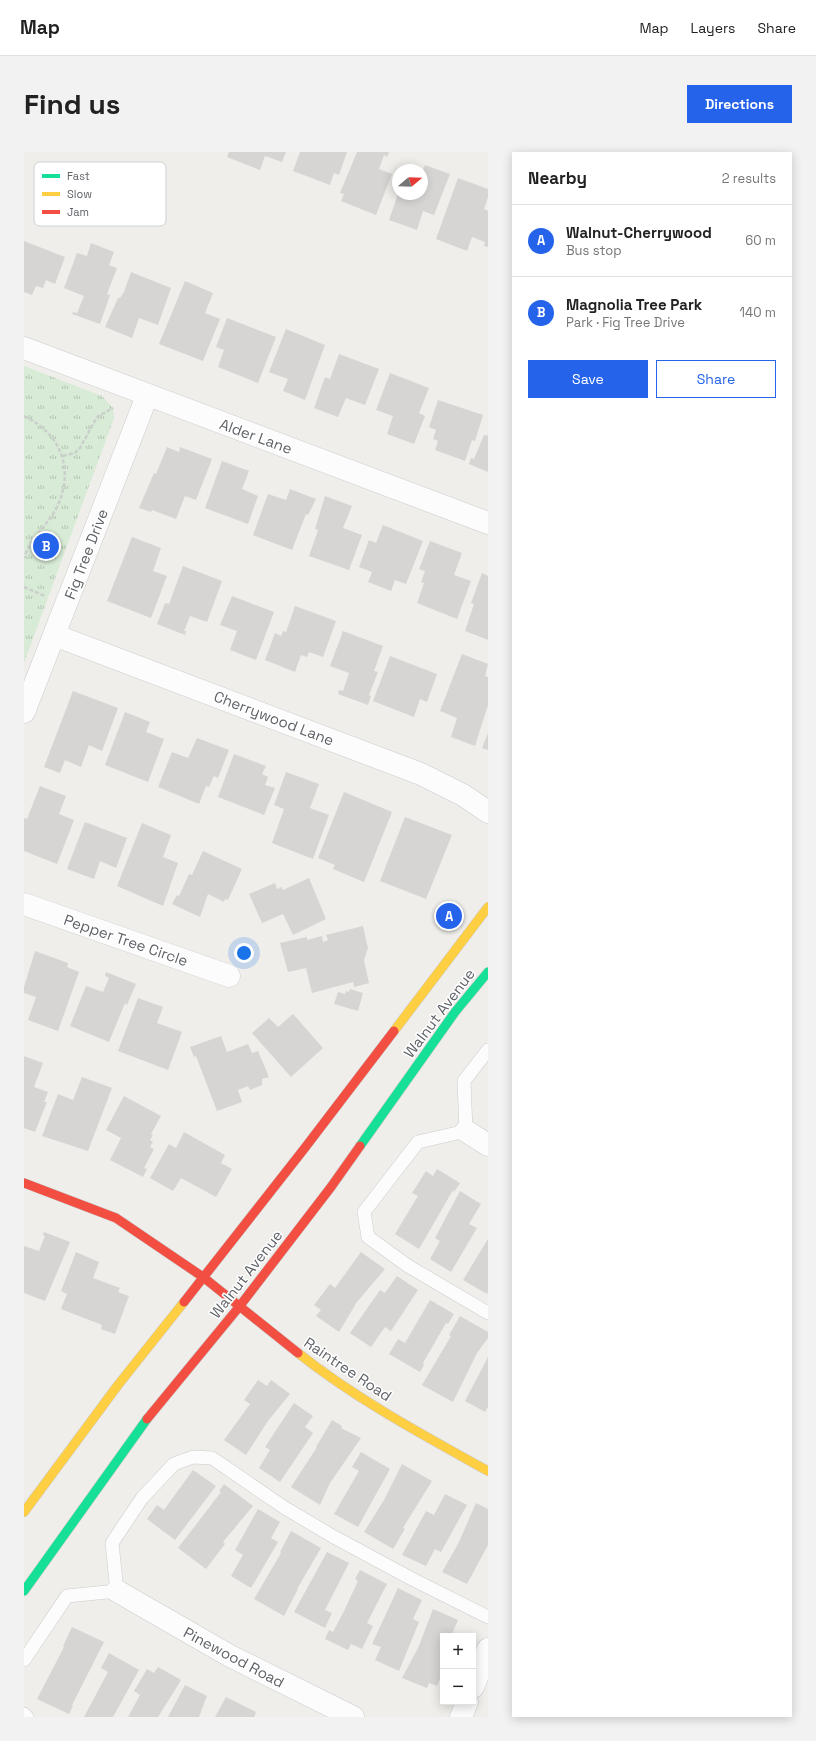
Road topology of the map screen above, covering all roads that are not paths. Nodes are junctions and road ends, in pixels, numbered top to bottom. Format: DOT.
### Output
graph roads {
  1 [pos="24,348"];
  2 [pos="147,396"];
  3 [pos="488,523"];
  4 [pos="54,635"];
  5 [pos="24,712"];
  6 [pos="488,812"];
  7 [pos="24,904"];
  8 [pos="488,907"];
  9 [pos="488,972"];
  10 [pos="229,976"];
  11 [pos="488,1050"];
  12 [pos="466,1131"];
  13 [pos="488,1145"];
  14 [pos="24,1183"];
  15 [pos="203,1277"];
  16 [pos="239,1307"];
  17 [pos="488,1313"];
  18 [pos="488,1471"];
  19 [pos="24,1512"];
  20 [pos="24,1591"];
  21 [pos="117,1591"];
  22 [pos="488,1617"];
  23 [pos="488,1649"];
  24 [pos="24,1660"];
  25 [pos="476,1679"];
  26 [pos="466,1705"];
  27 [pos="24,1714"];
  28 [pos="28,1717"];
  29 [pos="353,1717"];
  30 [pos="461,1717"];
  1 -- 2 [label="street, Alder Lane"];
  2 -- 3 [label="street, Alder Lane"];
  2 -- 4 [label="street, Fig Tree Drive"];
  4 -- 5 [label="street, Fig Tree Drive"];
  4 -- 6 [label="street, Cherrywood Lane"];
  7 -- 10 [label="street, Pepper Tree Circle"];
  8 -- 15 [label="main road, Walnut Avenue"];
  9 -- 16 [label="main road, Walnut Avenue"];
  11 -- 12 [label="lane"];
  12 -- 13 [label="street"];
  12 -- 17 [label="lane"];
  14 -- 15 [label="main road, Raintree Road"];
  15 -- 16 [label="main road, Raintree Road"];
  15 -- 19 [label="main road, Walnut Avenue"];
  16 -- 18 [label="main road, Raintree Road"];
  16 -- 20 [label="main road, Walnut Avenue"];
  21 -- 22 [label="lane"];
  21 -- 24 [label="lane"];
  21 -- 29 [label="street, Pinewood Road"];
  23 -- 25 [label="street"];
  26 -- 30 [label="street"];
  27 -- 28 [label="lane"];
}
